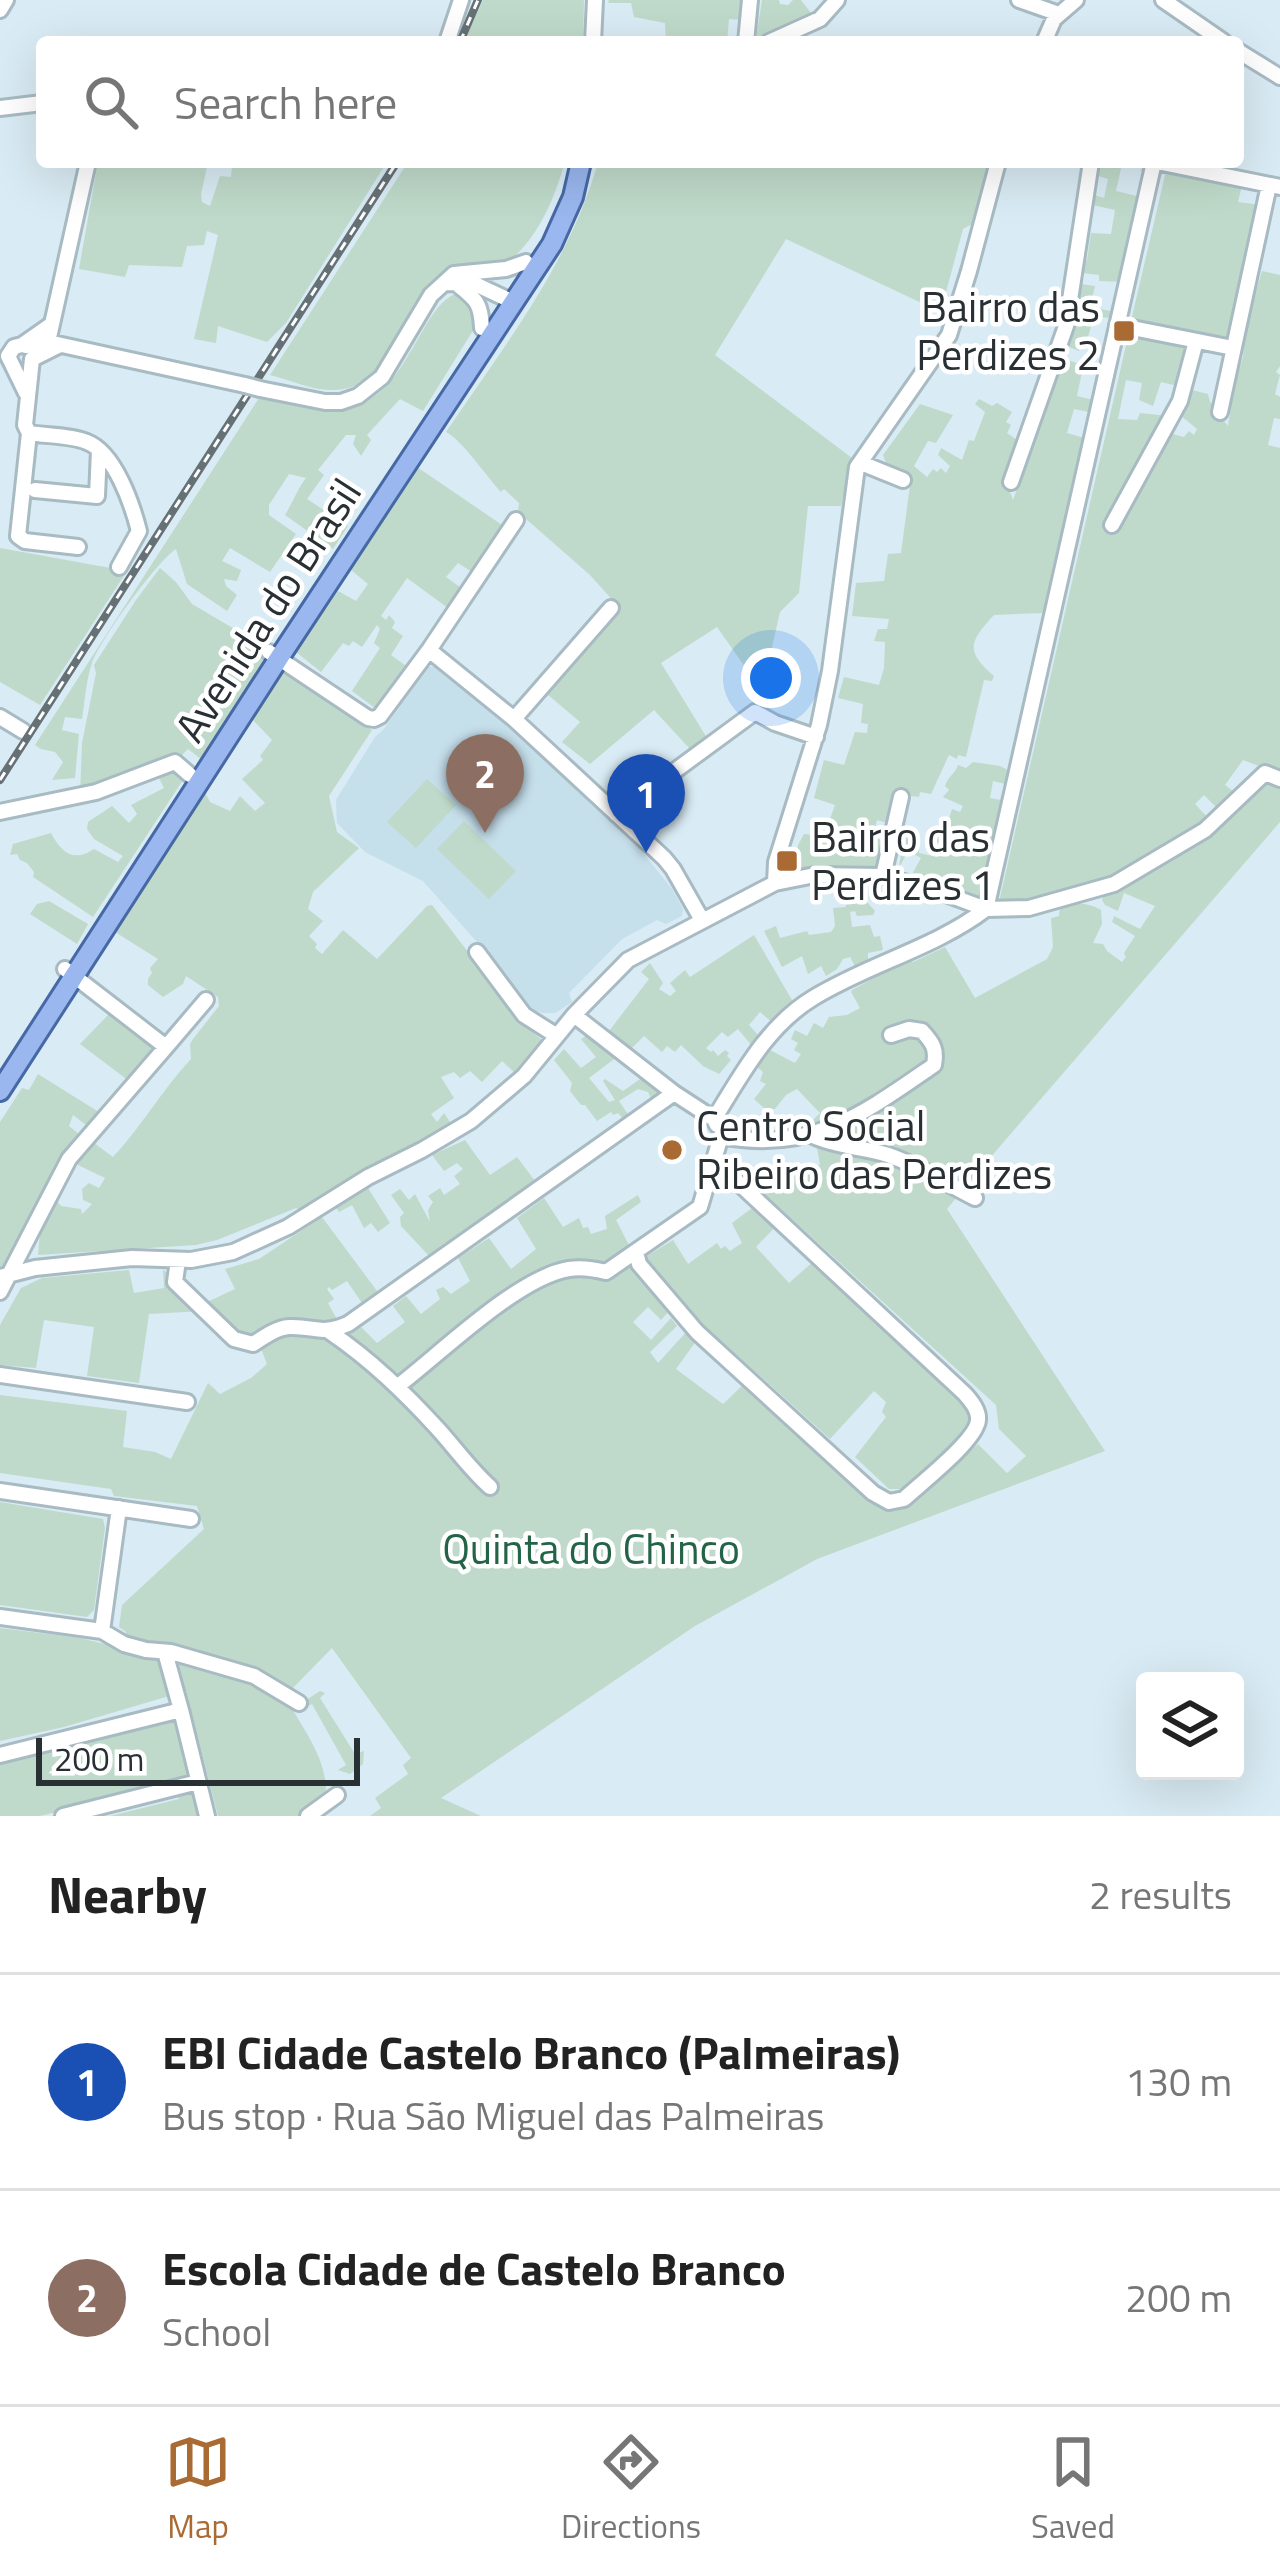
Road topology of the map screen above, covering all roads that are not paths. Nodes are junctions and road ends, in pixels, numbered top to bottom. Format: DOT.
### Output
graph roads {
  1 [pos="6,0"];
  2 [pos="460,0"];
  3 [pos="596,0"];
  4 [pos="750,0"];
  5 [pos="837,0"];
  6 [pos="1019,0"];
  7 [pos="1076,0"];
  8 [pos="1163,0"];
  9 [pos="0,10"];
  10 [pos="1059,14"];
  11 [pos="449,36"];
  12 [pos="593,36"];
  13 [pos="747,36"];
  14 [pos="783,36"];
  15 [pos="1047,36"];
  16 [pos="1216,36"];
  17 [pos="1244,55"];
  18 [pos="1280,77"];
  19 [pos="36,104"];
  20 [pos="0,108"];
  21 [pos="87,168"];
  22 [pos="568,168"];
  23 [pos="580,168"];
  24 [pos="996,168"];
  25 [pos="1089,168"];
  26 [pos="1154,168"];
  27 [pos="1185,168"];
  28 [pos="1275,186"];
  29 [pos="526,262"];
  30 [pos="478,271"];
  31 [pos="451,284"];
  32 [pos="508,299"];
  33 [pos="52,324"];
  34 [pos="1117,325"];
  35 [pos="482,328"];
  36 [pos="1196,340"];
  37 [pos="54,344"];
  38 [pos="1233,348"];
  39 [pos="28,353"];
  40 [pos="6,362"];
  41 [pos="28,398"];
  42 [pos="1220,412"];
  43 [pos="29,433"];
  44 [pos="99,450"];
  45 [pos="861,463"];
  46 [pos="903,480"];
  47 [pos="1011,482"];
  48 [pos="34,490"];
  49 [pos="516,520"];
  50 [pos="1112,525"];
  51 [pos="78,547"];
  52 [pos="119,567"];
  53 [pos="610,608"];
  54 [pos="430,650"];
  55 [pos="274,655"];
  56 [pos="0,716"];
  57 [pos="514,719"];
  58 [pos="23,731"];
  59 [pos="816,737"];
  60 [pos="190,775"];
  61 [pos="1280,778"];
  62 [pos="901,797"];
  63 [pos="0,812"];
  64 [pos="616,814"];
  65 [pos="883,877"];
  66 [pos="775,884"];
  67 [pos="986,909"];
  68 [pos="703,920"];
  69 [pos="477,952"];
  70 [pos="70,973"];
  71 [pos="206,1000"];
  72 [pos="574,1016"];
  73 [pos="891,1035"];
  74 [pos="557,1036"];
  75 [pos="166,1047"];
  76 [pos="0,1070"];
  77 [pos="0,1091"];
  78 [pos="674,1093"];
  79 [pos="714,1119"];
  80 [pos="721,1136"];
  81 [pos="813,1136"];
  82 [pos="715,1161"];
  83 [pos="975,1198"];
  84 [pos="636,1252"];
  85 [pos="178,1260"];
  86 [pos="5,1275"];
  87 [pos="0,1292"];
  88 [pos="330,1331"];
  89 [pos="0,1375"];
  90 [pos="398,1386"];
  91 [pos="187,1402"];
  92 [pos="490,1486"];
  93 [pos="0,1491"];
  94 [pos="119,1508"];
  95 [pos="191,1519"];
  96 [pos="0,1617"];
  97 [pos="102,1631"];
  98 [pos="165,1652"];
  99 [pos="299,1703"];
  100 [pos="181,1710"];
  101 [pos="0,1755"];
  102 [pos="198,1783"];
  103 [pos="331,1805"];
  104 [pos="63,1816"];
  105 [pos="207,1816"];
  106 [pos="308,1816"];
  1 -- 9 [label="street"];
  2 -- 11 [label="street"];
  3 -- 12 [label="street"];
  4 -- 13 [label="street"];
  5 -- 14 [label="street"];
  6 -- 10 [label="street"];
  7 -- 10 [label="street"];
  8 -- 16 [label="street"];
  10 -- 15 [label="street"];
  17 -- 18 [label="street"];
  19 -- 20 [label="street"];
  21 -- 33 [label="street"];
  22 -- 29 [label="main road, Avenida do Brasil"];
  23 -- 32 [label="main road, Avenida do Brasil"];
  24 -- 45 [label="street"];
  25 -- 47 [label="street"];
  26 -- 34 [label="street"];
  27 -- 28 [label="street"];
  28 -- 38 [label="street"];
  29 -- 30 [label="street"];
  29 -- 32 [label="main road, Avenida do Brasil"];
  30 -- 31 [label="street"];
  30 -- 32 [label="street"];
  31 -- 32 [label="street"];
  31 -- 35 [label="street"];
  31 -- 37 [label="street"];
  32 -- 35 [label="main road, Avenida do Brasil"];
  32 -- 55 [label="main road, Avenida do Brasil"];
  33 -- 37 [label="street"];
  33 -- 39 [label="street"];
  34 -- 36 [label="street"];
  34 -- 67 [label="street"];
  35 -- 55 [label="main road, Avenida do Brasil"];
  36 -- 38 [label="street"];
  36 -- 50 [label="street"];
  37 -- 39 [label="street"];
  38 -- 42 [label="street"];
  39 -- 40 [label="street"];
  39 -- 41 [label="street"];
  40 -- 41 [label="street"];
  41 -- 43 [label="street"];
  43 -- 44 [label="street"];
  43 -- 51 [label="street"];
  44 -- 48 [label="street"];
  44 -- 52 [label="street"];
  45 -- 46 [label="street"];
  45 -- 59 [label="street"];
  49 -- 54 [label="street"];
  53 -- 57 [label="street"];
  54 -- 55 [label="street"];
  54 -- 57 [label="street"];
  55 -- 60 [label="main road, Avenida do Brasil"];
  55 -- 70 [label="main road, Avenida do Brasil"];
  56 -- 58 [label="street"];
  57 -- 64 [label="street"];
  59 -- 64 [label="street"];
  59 -- 66 [label="street"];
  60 -- 63 [label="street"];
  60 -- 70 [label="main road, Avenida do Brasil"];
  61 -- 67 [label="street"];
  62 -- 65 [label="street"];
  64 -- 68 [label="street"];
  65 -- 66 [label="street"];
  65 -- 67 [label="street"];
  66 -- 68 [label="street"];
  67 -- 79 [label="street"];
  68 -- 72 [label="street"];
  69 -- 74 [label="street"];
  70 -- 75 [label="street"];
  70 -- 76 [label="main road, Avenida do Brasil"];
  70 -- 77 [label="main road, Avenida do Brasil"];
  71 -- 75 [label="street"];
  72 -- 74 [label="street"];
  72 -- 78 [label="street"];
  73 -- 81 [label="street"];
  74 -- 85 [label="street"];
  75 -- 86 [label="street"];
  78 -- 79 [label="street"];
  78 -- 88 [label="street"];
  79 -- 80 [label="street"];
  80 -- 81 [label="street"];
  80 -- 82 [label="street"];
  81 -- 83 [label="street"];
  82 -- 84 [label="street"];
  82 -- 84 [label="street"];
  84 -- 90 [label="street"];
  85 -- 86 [label="street"];
  85 -- 88 [label="street"];
  86 -- 87 [label="street"];
  88 -- 90 [label="street"];
  89 -- 91 [label="street"];
  90 -- 92 [label="street"];
  93 -- 94 [label="street"];
  94 -- 95 [label="street"];
  94 -- 97 [label="street"];
  96 -- 97 [label="street"];
  97 -- 98 [label="street"];
  98 -- 99 [label="street"];
  98 -- 100 [label="street"];
  100 -- 101 [label="street"];
  100 -- 102 [label="street"];
  102 -- 104 [label="street"];
  102 -- 105 [label="street"];
  103 -- 106 [label="street"];
}
